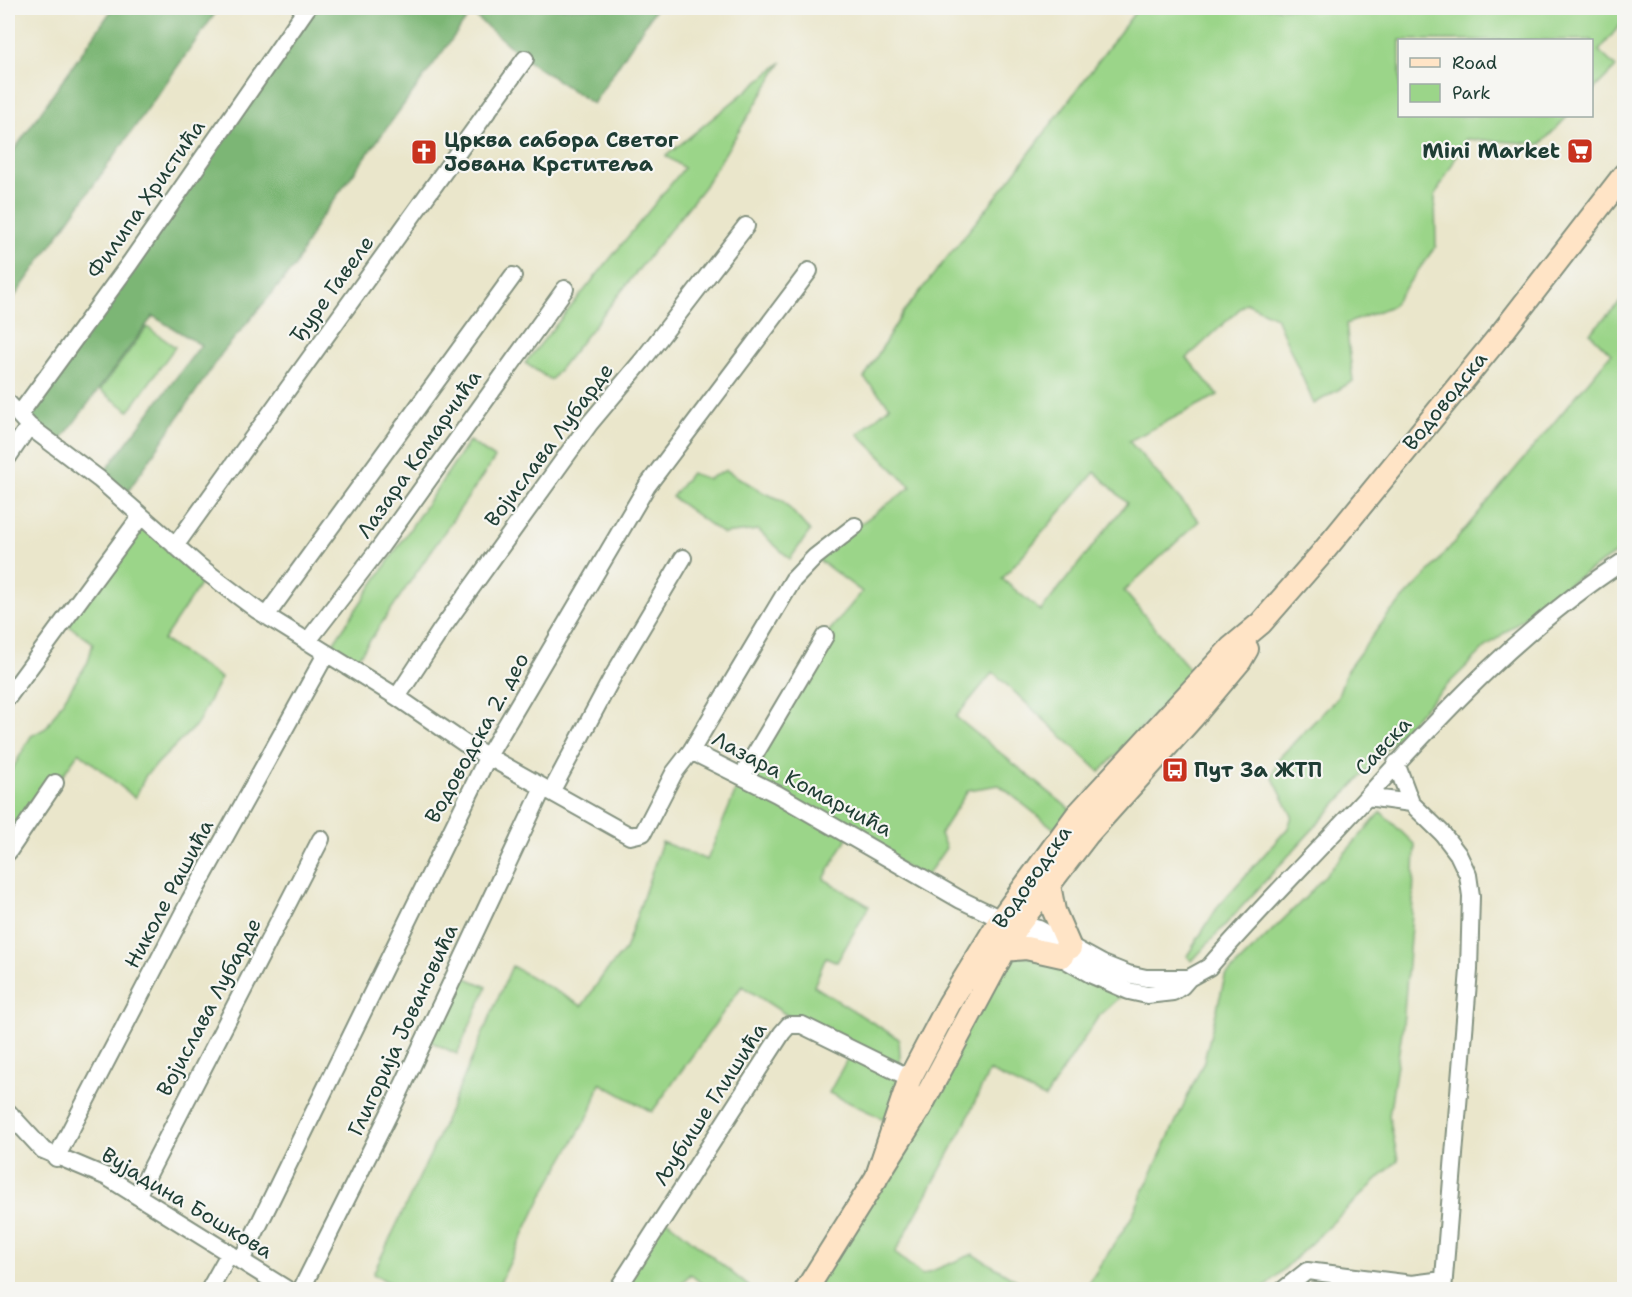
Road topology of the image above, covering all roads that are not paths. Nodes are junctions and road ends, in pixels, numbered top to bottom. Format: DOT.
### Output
graph roads {
  1 [pos="307,8"];
  2 [pos="525,59"];
  3 [pos="1624,175"];
  4 [pos="746,226"];
  5 [pos="809,271"];
  6 [pos="513,276"];
  7 [pos="565,289"];
  8 [pos="19,415"];
  9 [pos="8,457"];
  10 [pos="141,516"];
  11 [pos="855,526"];
  12 [pos="175,546"];
  13 [pos="683,558"];
  14 [pos="1624,561"];
  15 [pos="266,616"];
  16 [pos="1261,624"];
  17 [pos="825,636"];
  18 [pos="308,642"];
  19 [pos="326,654"];
  20 [pos="8,697"];
  21 [pos="397,697"];
  22 [pos="691,751"];
  23 [pos="488,756"];
  24 [pos="1396,763"];
  25 [pos="742,776"];
  26 [pos="56,783"];
  27 [pos="547,790"];
  28 [pos="1367,797"];
  29 [pos="1411,803"];
  30 [pos="321,839"];
  31 [pos="8,852"];
  32 [pos="1049,885"];
  33 [pos="1010,922"];
  34 [pos="1003,950"];
  35 [pos="1066,952"];
  36 [pos="910,1078"];
  37 [pos="8,1112"];
  38 [pos="56,1158"];
  39 [pos="876,1179"];
  40 [pos="137,1196"];
  41 [pos="235,1257"];
  42 [pos="1356,1277"];
  43 [pos="1443,1285"];
  44 [pos="1408,1287"];
  45 [pos="209,1290"];
  46 [pos="288,1290"];
  47 [pos="301,1290"];
  48 [pos="617,1290"];
  49 [pos="806,1290"];
  50 [pos="1283,1290"];
  51 [pos="1341,1290"];
  1 -- 8 [label="street, Филипа Христића"];
  2 -- 12 [label="street, Ђуре Гавеле"];
  3 -- 16 [label="main road, Водоводска"];
  4 -- 21 [label="street, Војислава Лубарде"];
  5 -- 23 [label="street, Водоводска 2. део"];
  6 -- 15 [label="street, Лазара Комарчића"];
  7 -- 18 [label="street, Лазара Комарчића"];
  8 -- 9 [label="street, Филипа Христића"];
  8 -- 10 [label="street, Лазара Комарчића"];
  10 -- 12 [label="street, Лазара Комарчића"];
  10 -- 20 [label="street"];
  11 -- 22 [label="street"];
  12 -- 15 [label="street, Лазара Комарчића"];
  13 -- 27 [label="street, Глигорија Јовановића"];
  14 -- 24 [label="street, Савска"];
  15 -- 18 [label="street, Лазара Комарчића"];
  16 -- 32 [label="main road, Водоводска"];
  16 -- 33 [label="main road, Водоводска"];
  17 -- 25 [label="street"];
  18 -- 19 [label="street, Лазара Комарчића"];
  19 -- 21 [label="street, Лазара Комарчића"];
  19 -- 38 [label="street, Николе Рашића"];
  21 -- 23 [label="street, Лазара Комарчића"];
  22 -- 25 [label="street, Лазара Комарчића"];
  22 -- 27 [label="street, Лазара Комарчића"];
  23 -- 27 [label="street, Лазара Комарчића"];
  23 -- 41 [label="street, Водоводска 2. део"];
  24 -- 28 [label="street, Савска"];
  24 -- 29 [label="street"];
  25 -- 33 [label="street, Лазара Комарчића"];
  26 -- 31 [label="street"];
  27 -- 47 [label="street, Глигорија Јовановића"];
  28 -- 29 [label="street"];
  28 -- 35 [label="street, Савска"];
  29 -- 43 [label="street"];
  30 -- 40 [label="street, Војислава Лубарде"];
  32 -- 33 [label="main road, Водоводска"];
  32 -- 35 [label="main road"];
  33 -- 34 [label="main road, Водоводска"];
  33 -- 35 [label="street, Савска"];
  33 -- 36 [label="main road, Водоводска"];
  34 -- 35 [label="main road"];
  34 -- 39 [label="main road, Водоводска"];
  36 -- 39 [label="main road, Водоводска"];
  36 -- 48 [label="street, Љубише Глишића"];
  37 -- 38 [label="street, Вујадина Бошкова"];
  38 -- 40 [label="street, Вујадина Бошкова"];
  39 -- 49 [label="main road, Водоводска"];
  40 -- 41 [label="street, Вујадина Бошкова"];
  41 -- 45 [label="street, Водоводска 2. део"];
  41 -- 46 [label="street, Вујадина Бошкова"];
  42 -- 44 [label="street"];
  42 -- 50 [label="street"];
  42 -- 51 [label="street"];
  43 -- 44 [label="street"];
}
